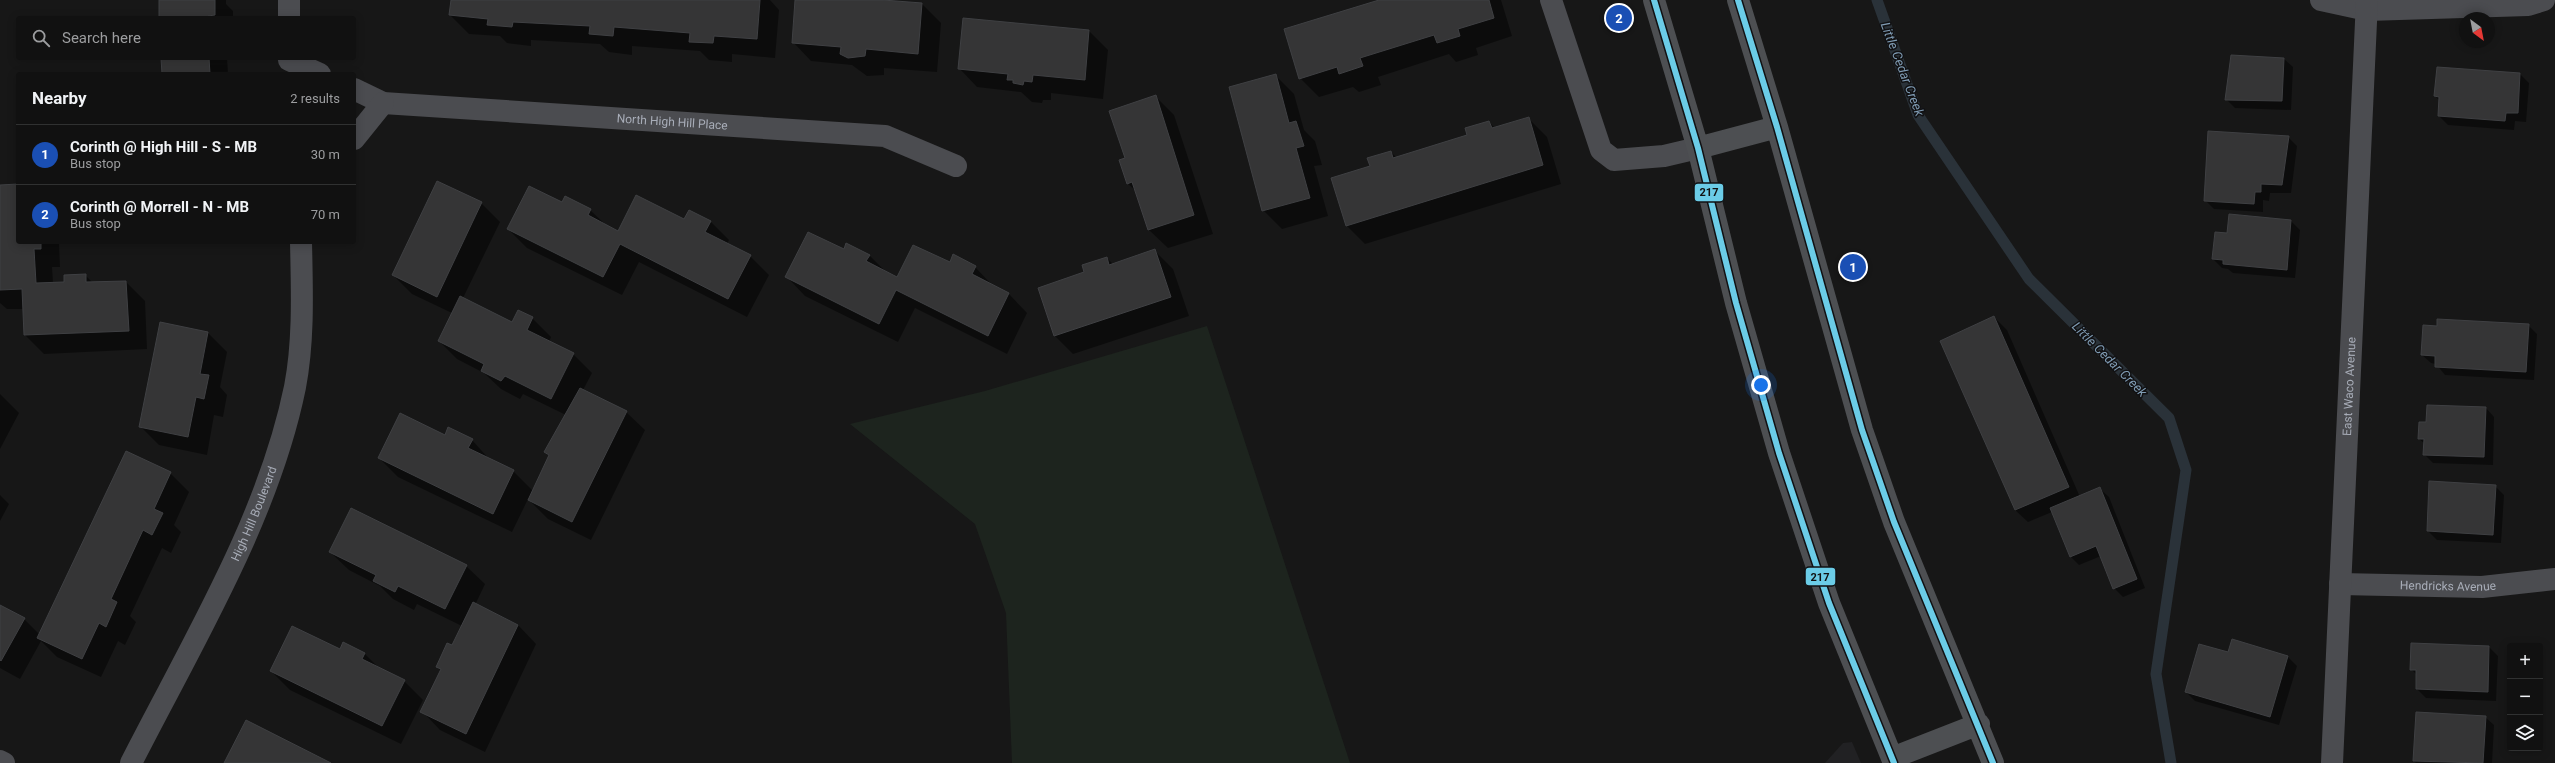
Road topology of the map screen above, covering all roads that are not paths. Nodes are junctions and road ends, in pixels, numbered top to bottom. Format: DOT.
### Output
graph roads {
  1 [pos="289,0"];
  2 [pos="1551,0"];
  3 [pos="1654,0"];
  4 [pos="1738,0"];
  5 [pos="2321,0"];
  6 [pos="2544,0"];
  7 [pos="2367,5"];
  8 [pos="289,16"];
  9 [pos="289,64"];
  10 [pos="314,72"];
  11 [pos="356,90"];
  12 [pos="384,103"];
  13 [pos="1777,128"];
  14 [pos="356,137"];
  15 [pos="1698,148"];
  16 [pos="956,166"];
  17 [pos="301,244"];
  18 [pos="2555,578"];
  19 [pos="2340,584"];
  20 [pos="1979,724"];
  21 [pos="1893,760"];
  22 [pos="0,761"];
  23 [pos="4,763"];
  24 [pos="131,763"];
  25 [pos="1993,763"];
  26 [pos="2332,763"];
  1 -- 8 [label="street"];
  2 -- 15 [label="street"];
  3 -- 15 [label="main road"];
  4 -- 13 [label="main road"];
  5 -- 7 [label="street"];
  6 -- 7 [label="street"];
  7 -- 19 [label="street, East Waco Avenue"];
  9 -- 10 [label="street"];
  11 -- 12 [label="street, North High Hill Place"];
  12 -- 14 [label="street"];
  12 -- 16 [label="street, North High Hill Place"];
  13 -- 15 [label="main road"];
  13 -- 20 [label="main road"];
  15 -- 21 [label="main road"];
  17 -- 24 [label="street, High Hill Boulevard"];
  18 -- 19 [label="street, Hendricks Avenue"];
  19 -- 26 [label="street, East Waco Avenue"];
  20 -- 21 [label="main road"];
  20 -- 25 [label="main road"];
  22 -- 23 [label="street"];
}
